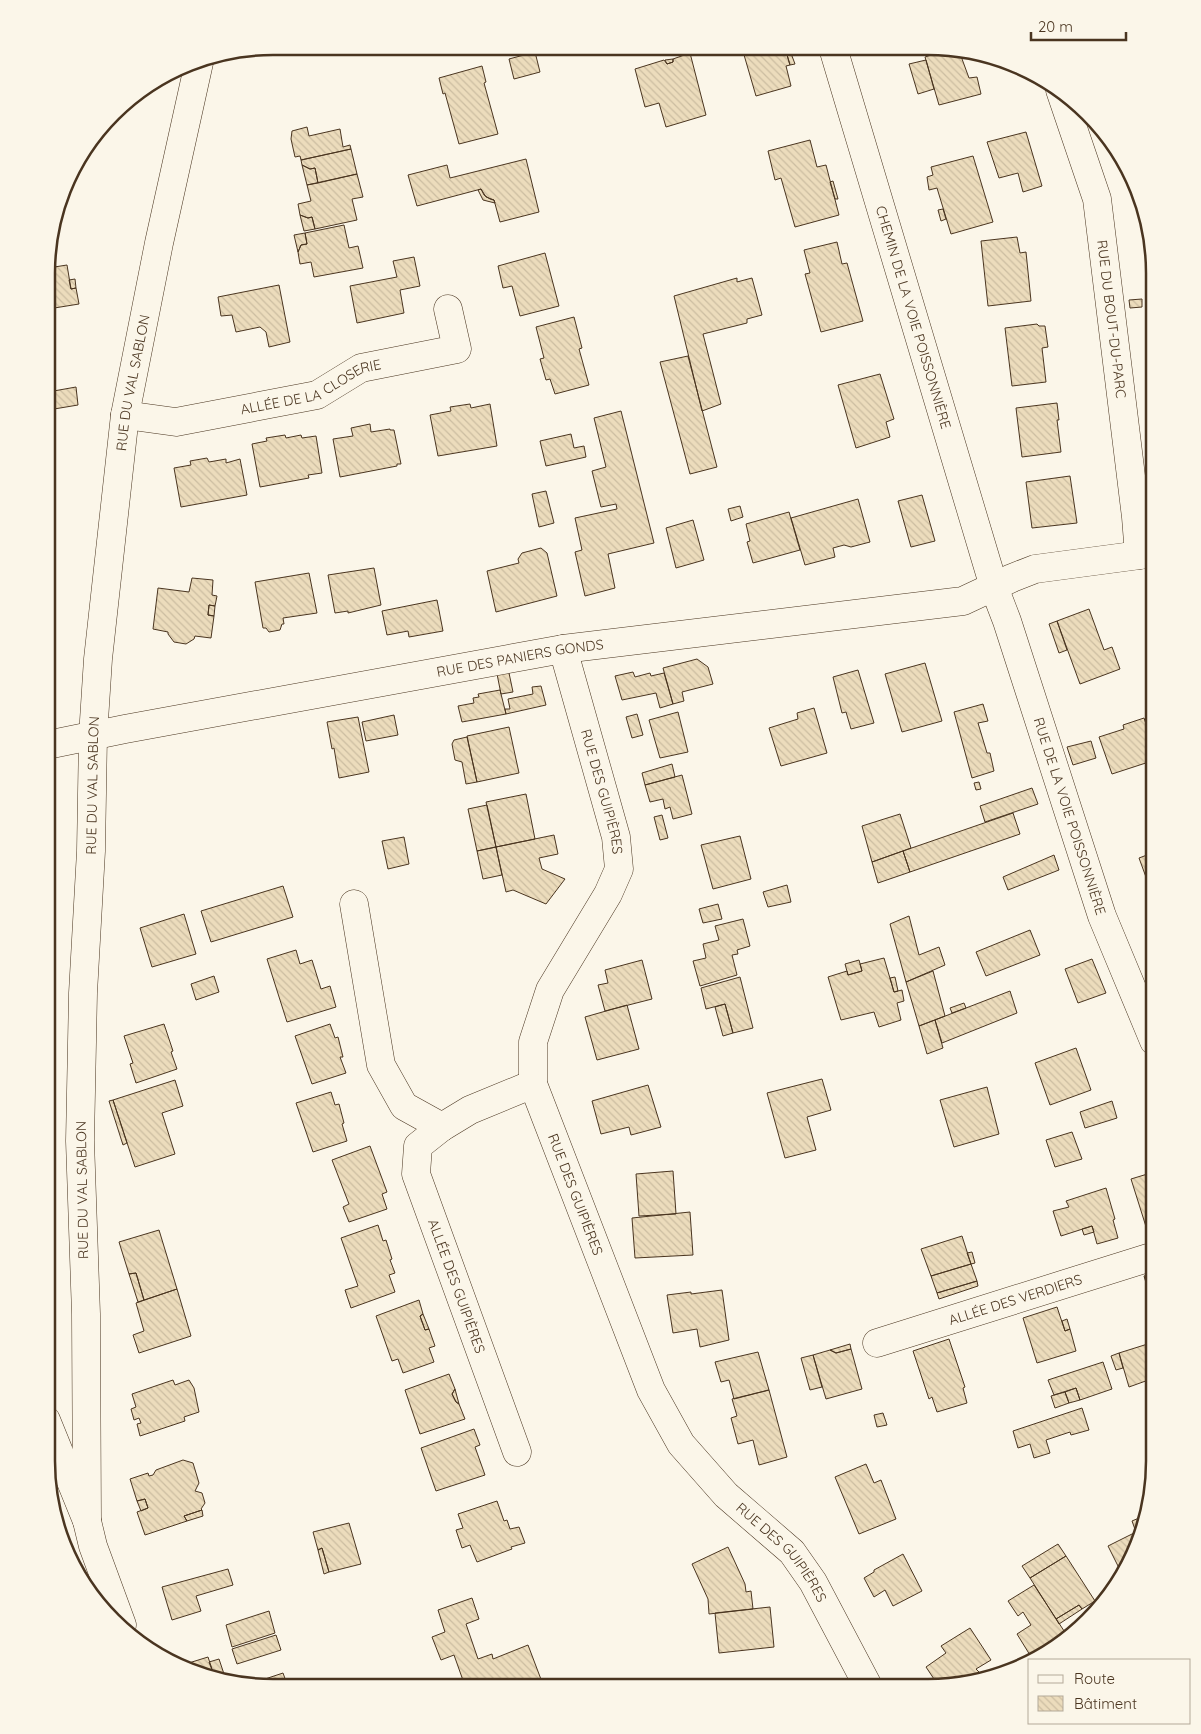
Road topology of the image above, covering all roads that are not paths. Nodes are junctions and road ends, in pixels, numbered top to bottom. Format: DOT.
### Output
graph roads {
  1 [pos="835,55"];
  2 [pos="198,69"];
  3 [pos="1064,103"];
  4 [pos="448,309"];
  5 [pos="125,415"];
  6 [pos="1146,550"];
  7 [pos="1146,554"];
  8 [pos="994,587"];
  9 [pos="562,649"];
  10 [pos="92,736"];
  11 [pos="55,743"];
  12 [pos="354,904"];
  13 [pos="1146,1022"];
  14 [pos="533,1084"];
  15 [pos="442,1127"];
  16 [pos="1146,1259"];
  17 [pos="877,1343"];
  18 [pos="55,1442"];
  19 [pos="518,1452"];
  20 [pos="87,1521"];
  21 [pos="117,1613"];
  22 [pos="864,1679"];
  1 -- 8 [label="street, CHEMIN DE LA VOIE POISSONNIÈRE"];
  2 -- 5 [label="street, RUE DU VAL SABLON"];
  3 -- 6 [label="street, RUE DU BOUT-DU-PARC"];
  4 -- 5 [label="street, ALLÉE DE LA CLOSERIE"];
  5 -- 10 [label="street, RUE DU VAL SABLON"];
  7 -- 8 [label="street, RUE DES PANIERS GONDS"];
  8 -- 9 [label="street, RUE DES PANIERS GONDS"];
  8 -- 13 [label="street, RUE DE LA VOIE POISSONNIÈRE"];
  9 -- 10 [label="street, RUE DES PANIERS GONDS"];
  9 -- 14 [label="street, RUE DES GUIPIÈRES"];
  10 -- 11 [label="street, RUE DES PANIERS GONDS"];
  10 -- 20 [label="street, RUE DU VAL SABLON"];
  12 -- 15 [label="street"];
  14 -- 15 [label="street, ALLÉE DES GUIPIÈRES"];
  14 -- 22 [label="street, RUE DES GUIPIÈRES"];
  15 -- 19 [label="street, ALLÉE DES GUIPIÈRES"];
  16 -- 17 [label="street, ALLÉE DES VERDIERS"];
  18 -- 20 [label="street"];
  20 -- 21 [label="street"];
}
